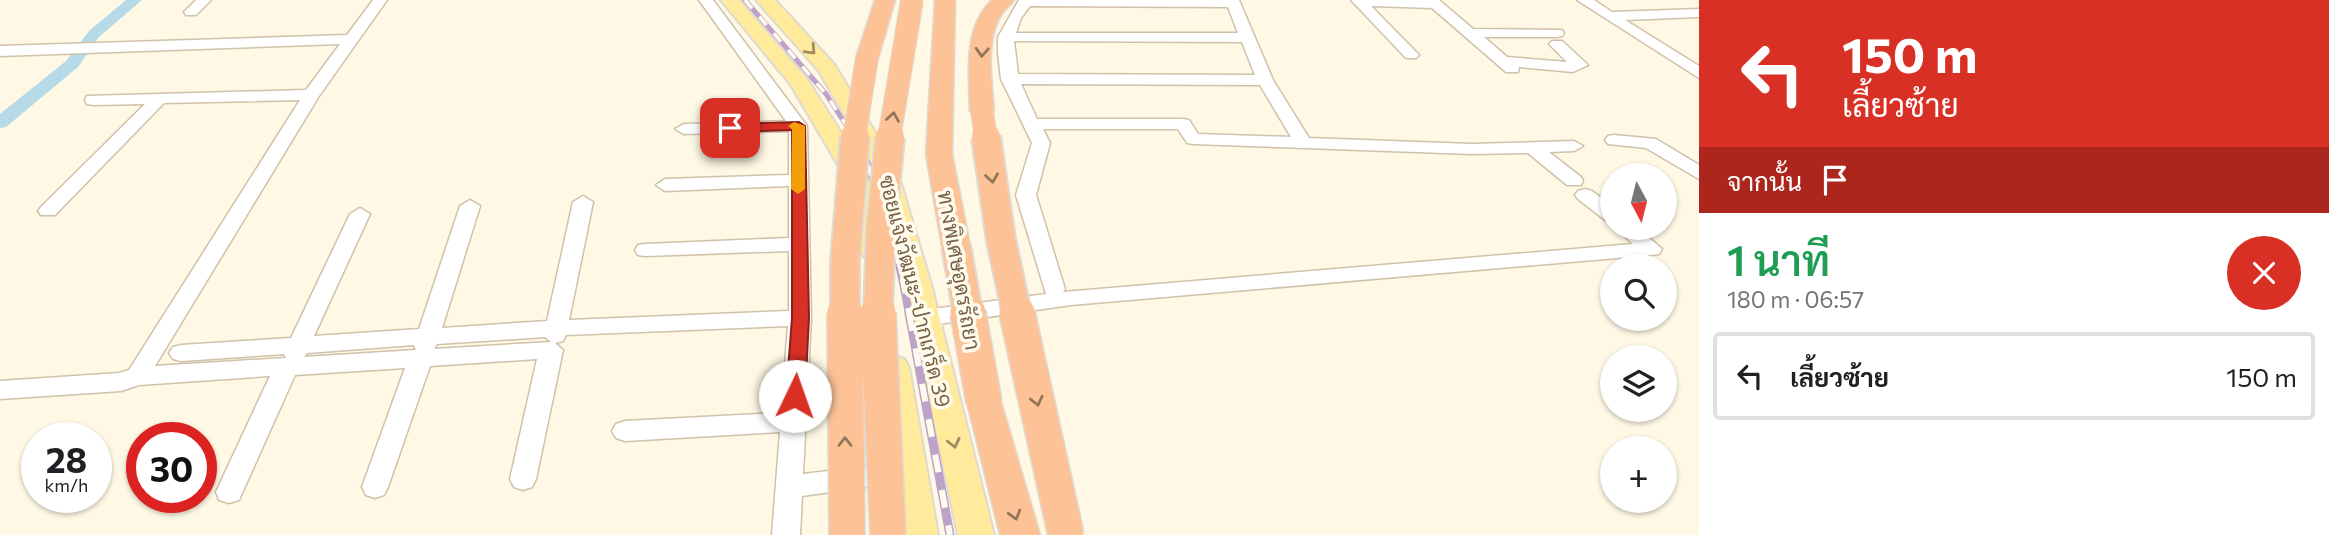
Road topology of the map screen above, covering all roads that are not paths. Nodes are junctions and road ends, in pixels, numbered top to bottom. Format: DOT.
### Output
graph roads {
  1 [pos="204,0"];
  2 [pos="380,0"];
  3 [pos="706,0"];
  4 [pos="730,0"];
  5 [pos="765,0"];
  6 [pos="866,0"];
  7 [pos="885,0"];
  8 [pos="912,0"];
  9 [pos="945,0"];
  10 [pos="953,0"];
  11 [pos="1584,0"];
  12 [pos="1662,0"];
  13 [pos="1019,1"];
  14 [pos="1233,1"];
  15 [pos="1359,1"];
  16 [pos="1433,2"];
  17 [pos="191,12"];
  18 [pos="1699,13"];
  19 [pos="1678,14"];
  20 [pos="1609,16"];
  21 [pos="1699,26"];
  22 [pos="1470,33"];
  23 [pos="1005,37"];
  24 [pos="1248,38"];
  25 [pos="354,39"];
  26 [pos="943,44"];
  27 [pos="0,51"];
  28 [pos="1411,55"];
  29 [pos="867,58"];
  30 [pos="1699,73"];
  31 [pos="1009,79"];
  32 [pos="1265,80"];
  33 [pos="311,95"];
  34 [pos="159,99"];
  35 [pos="93,100"];
  36 [pos="1032,124"];
  37 [pos="799,126"];
  38 [pos="684,129"];
  39 [pos="1614,140"];
  40 [pos="1303,143"];
  41 [pos="1574,146"];
  42 [pos="1531,147"];
  43 [pos="1699,173"];
  44 [pos="798,180"];
  45 [pos="665,185"];
  46 [pos="583,202"];
  47 [pos="470,206"];
  48 [pos="1600,206"];
  49 [pos="48,211"];
  50 [pos="360,214"];
  51 [pos="1641,240"];
  52 [pos="798,244"];
  53 [pos="645,250"];
  54 [pos="1054,289"];
  55 [pos="800,318"];
  56 [pos="925,318"];
  57 [pos="554,338"];
  58 [pos="425,346"];
  59 [pos="181,353"];
  60 [pos="294,355"];
  61 [pos="137,376"];
  62 [pos="0,390"];
  63 [pos="794,422"];
  64 [pos="625,431"];
  65 [pos="910,472"];
  66 [pos="523,479"];
  67 [pos="790,487"];
  68 [pos="375,488"];
  69 [pos="229,492"];
  70 [pos="786,535"];
  71 [pos="847,535"];
  72 [pos="888,535"];
  73 [pos="920,535"];
  74 [pos="976,535"];
  75 [pos="1020,535"];
  76 [pos="1066,535"];
  1 -- 17 [label="street"];
  2 -- 25 [label="street"];
  3 -- 37 [label="street"];
  4 -- 65 [label="main road, ซอยแจ้งวัฒนะ-ปากเกร็ด 39"];
  5 -- 56 [label="main road, ซอยแจ้งวัฒนะ-ปากเกร็ด 39, one-way"];
  6 -- 29 [label="highway"];
  7 -- 29 [label="highway"];
  72 -- 8 [label="highway, one-way, bridge"];
  9 -- 26 [label="highway, ทางพิเศษอุดรรัถยา"];
  10 -- 26 [label="highway"];
  11 -- 20 [label="street"];
  12 -- 19 [label="street"];
  13 -- 14 [label="street"];
  13 -- 23 [label="street"];
  13 -- 76 [label="highway, one-way, bridge"];
  14 -- 24 [label="street"];
  15 -- 16 [label="street"];
  15 -- 28 [label="street"];
  16 -- 22 [label="street"];
  18 -- 19 [label="street"];
  19 -- 20 [label="street"];
  19 -- 21 [label="street"];
  20 -- 30 [label="street"];
  22 -- 22 [label="street"];
  23 -- 24 [label="street"];
  23 -- 31 [label="street"];
  24 -- 32 [label="street"];
  25 -- 27 [label="street"];
  25 -- 33 [label="street"];
  26 -- 75 [label="highway, ทางพิเศษอุดรรัถยา, one-way, bridge"];
  71 -- 29 [label="highway, one-way, bridge"];
  31 -- 32 [label="street"];
  31 -- 36 [label="street"];
  32 -- 40 [label="street"];
  33 -- 34 [label="street"];
  33 -- 61 [label="street"];
  34 -- 35 [label="street"];
  34 -- 49 [label="street"];
  36 -- 40 [label="street"];
  36 -- 54 [label="street"];
  37 -- 38 [label="street"];
  37 -- 44 [label="street"];
  39 -- 43 [label="street"];
  40 -- 42 [label="street"];
  41 -- 42 [label="street"];
  42 -- 48 [label="street"];
  44 -- 45 [label="street"];
  44 -- 52 [label="street"];
  46 -- 57 [label="street"];
  47 -- 58 [label="street"];
  50 -- 60 [label="street"];
  51 -- 56 [label="street"];
  52 -- 53 [label="street"];
  52 -- 55 [label="street"];
  55 -- 57 [label="street"];
  55 -- 63 [label="street"];
  56 -- 74 [label="main road, ซอยแจ้งวัฒนะ-ปากเกร็ด 39, one-way"];
  57 -- 58 [label="street"];
  57 -- 66 [label="street"];
  58 -- 60 [label="street"];
  58 -- 68 [label="street"];
  59 -- 60 [label="street"];
  60 -- 61 [label="street"];
  60 -- 69 [label="street"];
  61 -- 62 [label="street"];
  63 -- 64 [label="street"];
  63 -- 67 [label="street"];
  65 -- 67 [label="street"];
  65 -- 73 [label="main road, ซอยแจ้งวัฒนะ-ปากเกร็ด 39"];
  67 -- 70 [label="street"];
}
